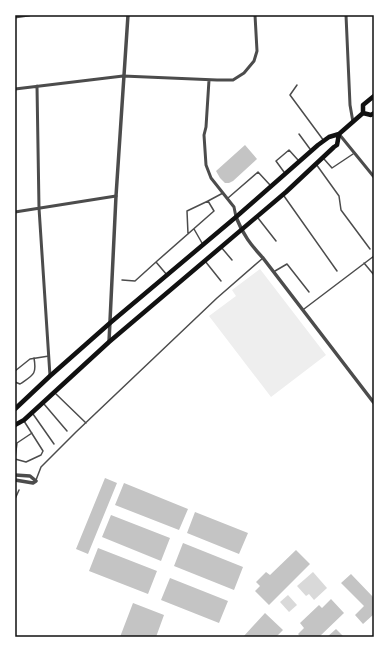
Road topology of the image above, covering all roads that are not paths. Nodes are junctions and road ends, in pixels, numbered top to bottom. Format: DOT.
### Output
graph roads {
  1 [pos="28,15"];
  2 [pos="128,15"];
  3 [pos="255,15"];
  4 [pos="346,15"];
  5 [pos="15,17"];
  6 [pos="123,76"];
  7 [pos="209,80"];
  8 [pos="297,85"];
  9 [pos="36,86"];
  10 [pos="15,89"];
  11 [pos="374,96"];
  12 [pos="363,113"];
  13 [pos="374,113"];
  14 [pos="353,122"];
  15 [pos="299,134"];
  16 [pos="339,134"];
  17 [pos="324,140"];
  18 [pos="311,151"];
  19 [pos="355,152"];
  20 [pos="323,158"];
  21 [pos="300,161"];
  22 [pos="316,164"];
  23 [pos="285,174"];
  24 [pos="374,176"];
  25 [pos="271,186"];
  26 [pos="223,193"];
  27 [pos="283,195"];
  28 [pos="116,196"];
  29 [pos="227,199"];
  30 [pos="208,201"];
  31 [pos="39,208"];
  32 [pos="15,212"];
  33 [pos="257,217"];
  34 [pos="236,218"];
  35 [pos="194,229"];
  36 [pos="241,231"];
  37 [pos="188,234"];
  38 [pos="276,241"];
  39 [pos="203,244"];
  40 [pos="221,248"];
  41 [pos="370,249"];
  42 [pos="374,256"];
  43 [pos="263,258"];
  44 [pos="232,260"];
  45 [pos="205,261"];
  46 [pos="156,262"];
  47 [pos="364,264"];
  48 [pos="337,271"];
  49 [pos="273,272"];
  50 [pos="167,275"];
  51 [pos="374,275"];
  52 [pos="122,280"];
  53 [pos="221,281"];
  54 [pos="309,292"];
  55 [pos="302,310"];
  56 [pos="110,323"];
  57 [pos="109,342"];
  58 [pos="49,356"];
  59 [pos="34,358"];
  60 [pos="15,371"];
  61 [pos="50,376"];
  62 [pos="15,382"];
  63 [pos="54,392"];
  64 [pos="43,403"];
  65 [pos="374,403"];
  66 [pos="15,409"];
  67 [pos="32,413"];
  68 [pos="24,420"];
  69 [pos="86,423"];
  70 [pos="15,425"];
  71 [pos="67,431"];
  72 [pos="32,433"];
  73 [pos="54,444"];
  74 [pos="15,459"];
  75 [pos="15,475"];
  76 [pos="15,480"];
  77 [pos="36,481"];
  78 [pos="19,490"];
  79 [pos="15,499"];
  1 -- 5 [label="street"];
  2 -- 6 [label="street"];
  3 -- 7 [label="street"];
  4 -- 14 [label="street"];
  6 -- 7 [label="street"];
  6 -- 9 [label="street"];
  6 -- 28 [label="street"];
  7 -- 26 [label="street"];
  8 -- 17 [label="lane"];
  9 -- 10 [label="street"];
  9 -- 31 [label="street"];
  11 -- 12 [label="main road"];
  12 -- 13 [label="main road"];
  12 -- 14 [label="main road"];
  14 -- 16 [label="main road"];
  15 -- 18 [label="lane"];
  16 -- 17 [label="main road"];
  16 -- 19 [label="street"];
  16 -- 20 [label="main road"];
  17 -- 18 [label="main road"];
  18 -- 21 [label="main road"];
  19 -- 20 [label="lane"];
  19 -- 24 [label="street"];
  20 -- 22 [label="main road"];
  21 -- 23 [label="main road"];
  21 -- 23 [label="lane"];
  22 -- 27 [label="main road"];
  22 -- 41 [label="lane"];
  23 -- 25 [label="main road"];
  25 -- 29 [label="lane"];
  25 -- 34 [label="main road"];
  26 -- 29 [label="street"];
  26 -- 30 [label="lane"];
  27 -- 33 [label="main road"];
  27 -- 48 [label="lane"];
  28 -- 31 [label="street"];
  28 -- 56 [label="street"];
  29 -- 34 [label="street"];
  30 -- 35 [label="lane"];
  30 -- 37 [label="lane"];
  31 -- 32 [label="street"];
  31 -- 58 [label="street"];
  33 -- 36 [label="main road"];
  33 -- 38 [label="lane"];
  34 -- 36 [label="street"];
  34 -- 39 [label="main road"];
  35 -- 37 [label="lane"];
  35 -- 39 [label="lane"];
  36 -- 40 [label="main road"];
  36 -- 43 [label="street"];
  37 -- 46 [label="lane"];
  39 -- 50 [label="main road"];
  40 -- 44 [label="lane"];
  40 -- 45 [label="main road"];
  42 -- 47 [label="lane"];
  43 -- 49 [label="street"];
  43 -- 69 [label="lane"];
  45 -- 53 [label="lane"];
  45 -- 57 [label="main road"];
  46 -- 50 [label="lane"];
  46 -- 52 [label="lane"];
  47 -- 51 [label="lane"];
  47 -- 55 [label="lane"];
  49 -- 54 [label="lane"];
  49 -- 55 [label="street"];
  50 -- 56 [label="main road"];
  55 -- 65 [label="street"];
  56 -- 57 [label="street"];
  56 -- 61 [label="main road"];
  57 -- 63 [label="main road"];
  58 -- 59 [label="lane"];
  58 -- 61 [label="street"];
  59 -- 60 [label="lane"];
  59 -- 62 [label="lane"];
  61 -- 66 [label="main road"];
  63 -- 64 [label="main road"];
  63 -- 69 [label="lane"];
  64 -- 67 [label="main road"];
  64 -- 71 [label="lane"];
  67 -- 68 [label="main road"];
  67 -- 73 [label="lane"];
  68 -- 70 [label="main road"];
  68 -- 72 [label="lane"];
  69 -- 77 [label="lane"];
  72 -- 74 [label="lane"];
  72 -- 74 [label="lane"];
  75 -- 77 [label="street"];
  76 -- 77 [label="street"];
  78 -- 79 [label="lane"];
}
